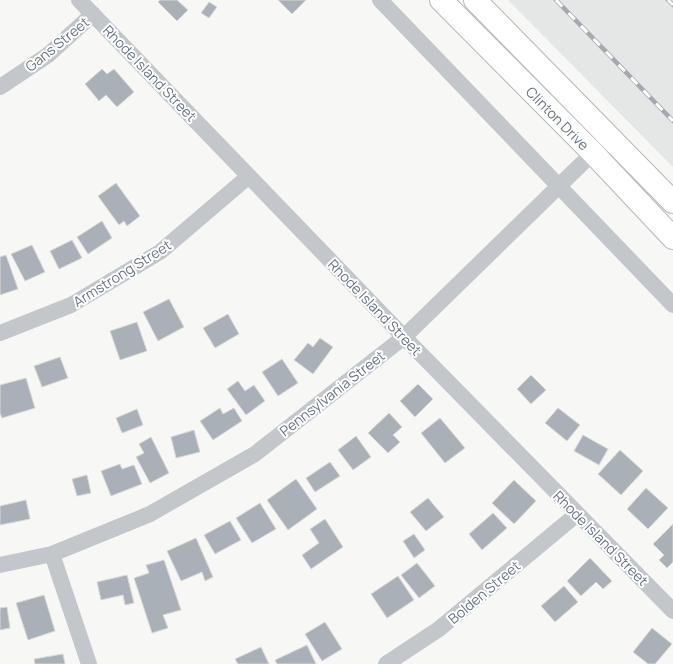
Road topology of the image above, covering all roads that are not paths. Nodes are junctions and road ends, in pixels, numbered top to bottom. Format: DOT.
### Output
graph roads {
  1 [pos="79,0"];
  2 [pos="380,0"];
  3 [pos="440,0"];
  4 [pos="475,0"];
  5 [pos="93,14"];
  6 [pos="0,87"];
  7 [pos="610,137"];
  8 [pos="592,153"];
  9 [pos="249,176"];
  10 [pos="559,186"];
  11 [pos="673,202"];
  12 [pos="673,238"];
  13 [pos="673,305"];
  14 [pos="0,333"];
  15 [pos="404,337"];
  16 [pos="577,514"];
  17 [pos="52,554"];
  18 [pos="0,565"];
  19 [pos="673,611"];
  20 [pos="88,664"];
  21 [pos="386,664"];
  1 -- 5 [label="street, Rhode Island Street"];
  2 -- 10 [label="street"];
  3 -- 8 [label="main road, Clinton Drive"];
  4 -- 7 [label="main road, Clinton Drive"];
  5 -- 6 [label="street, Gans Street"];
  5 -- 9 [label="street, Rhode Island Street"];
  7 -- 8 [label="street, Pennsylvania Street"];
  7 -- 11 [label="main road, Clinton Drive"];
  8 -- 10 [label="street, Pennsylvania Street"];
  8 -- 12 [label="main road, Clinton Drive"];
  9 -- 14 [label="street, Armstrong Street"];
  9 -- 15 [label="street, Rhode Island Street"];
  10 -- 13 [label="street"];
  10 -- 15 [label="street, Pennsylvania Street"];
  15 -- 16 [label="street, Rhode Island Street"];
  15 -- 17 [label="street, Pennsylvania Street"];
  16 -- 19 [label="street, Rhode Island Street"];
  16 -- 21 [label="street, Bolden Street"];
  17 -- 18 [label="street, Pennsylvania Street"];
  17 -- 20 [label="street"];
}
